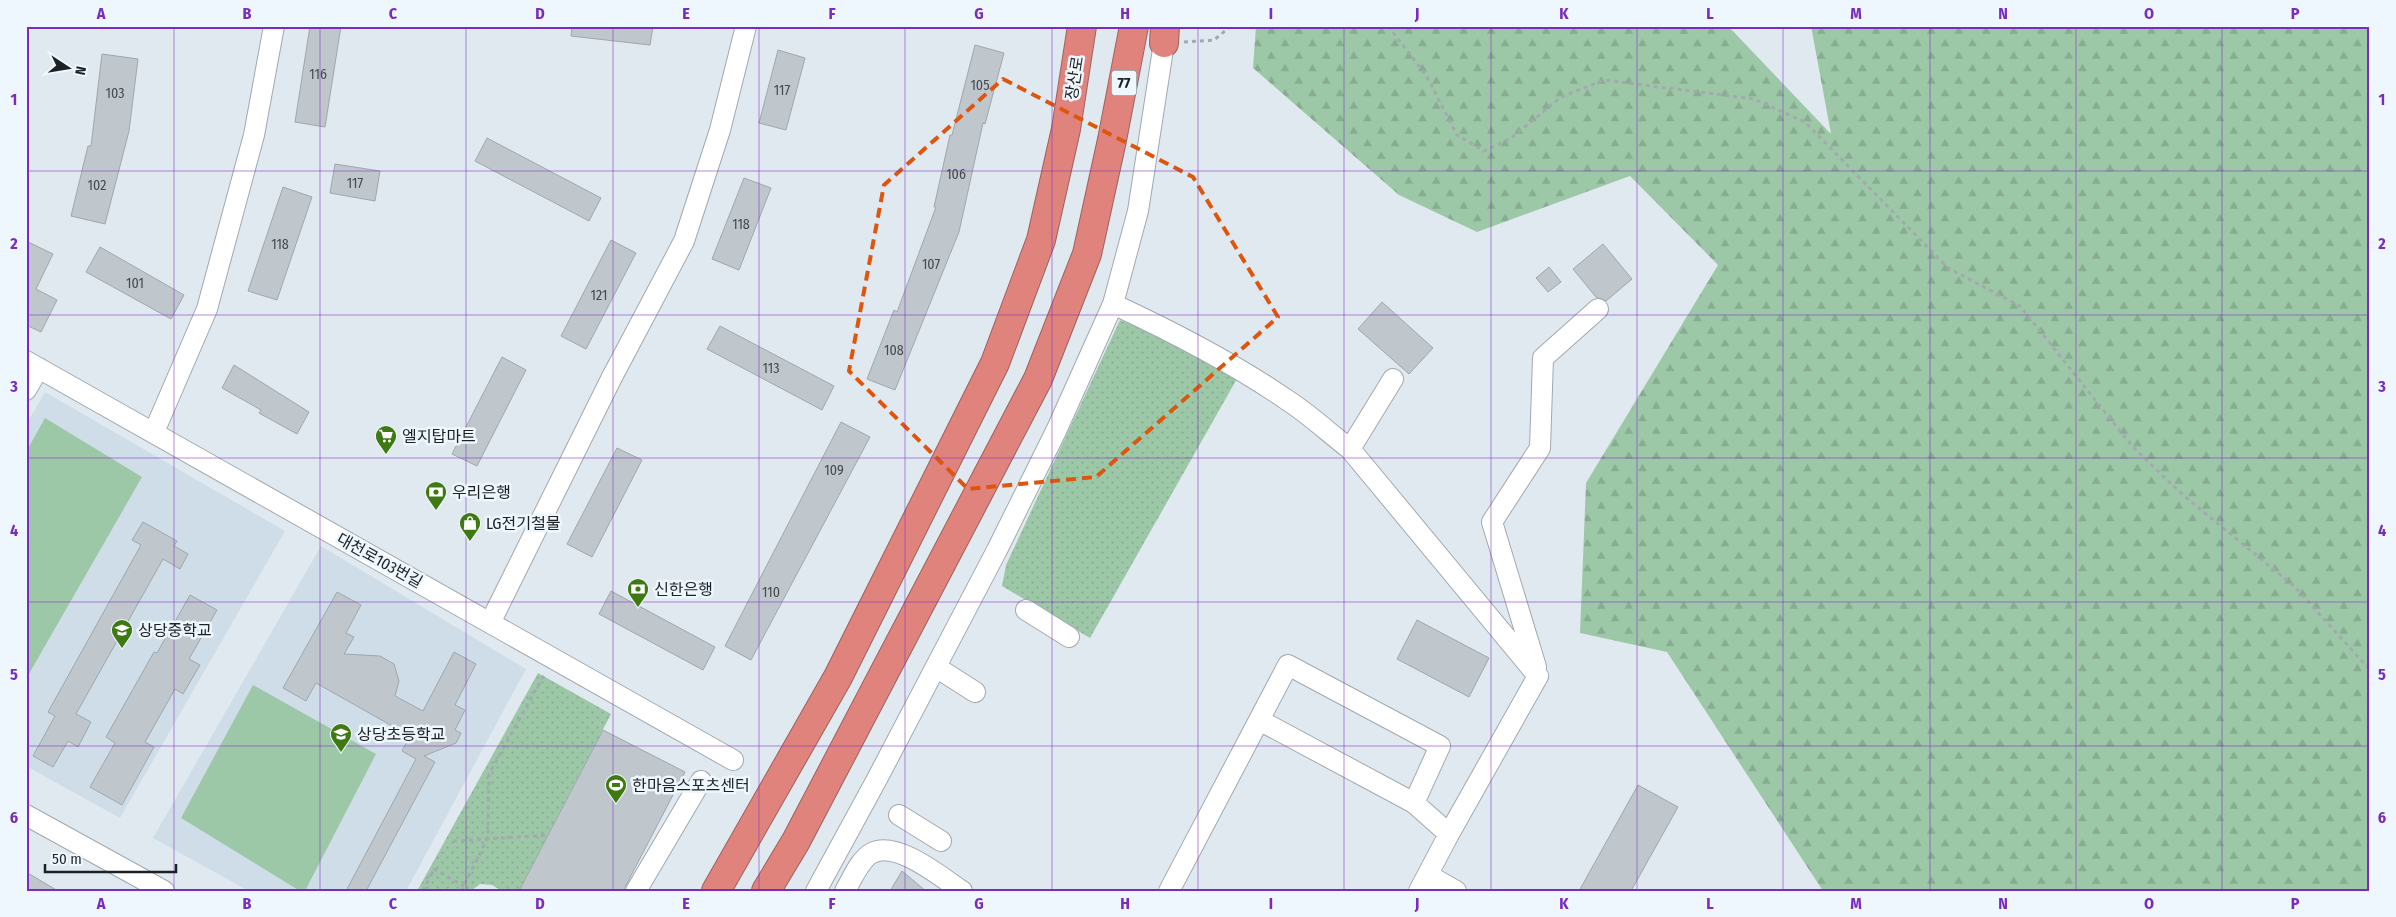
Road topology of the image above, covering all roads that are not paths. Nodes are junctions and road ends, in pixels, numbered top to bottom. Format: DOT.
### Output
graph roads {
  1 [pos="274,26"];
  2 [pos="746,26"];
  3 [pos="1082,26"];
  4 [pos="1134,26"];
  5 [pos="1164,34"];
  6 [pos="1113,304"];
  7 [pos="1598,309"];
  8 [pos="33,364"];
  9 [pos="1393,379"];
  10 [pos="26,390"];
  11 [pos="154,432"];
  12 [pos="1350,450"];
  13 [pos="1026,610"];
  14 [pos="490,623"];
  15 [pos="1069,637"];
  16 [pos="936,667"];
  17 [pos="1538,676"];
  18 [pos="975,692"];
  19 [pos="1259,720"];
  20 [pos="733,760"];
  21 [pos="701,781"];
  22 [pos="1414,803"];
  23 [pos="899,814"];
  24 [pos="26,815"];
  25 [pos="1449,834"];
  26 [pos="941,841"];
  27 [pos="1423,883"];
  28 [pos="164,891"];
  29 [pos="636,891"];
  30 [pos="716,891"];
  31 [pos="766,891"];
  32 [pos="816,891"];
  33 [pos="845,891"];
  34 [pos="962,891"];
  35 [pos="1169,891"];
  36 [pos="1456,891"];
  1 -- 11 [label="street"];
  2 -- 14 [label="street"];
  3 -- 30 [label="highway, 장산로"];
  4 -- 31 [label="highway, 77"];
  5 -- 6 [label="street"];
  6 -- 12 [label="street"];
  6 -- 16 [label="street"];
  7 -- 17 [label="street"];
  8 -- 10 [label="street"];
  8 -- 11 [label="street, 대천로103번길"];
  9 -- 12 [label="street"];
  11 -- 14 [label="street, 대천로103번길"];
  12 -- 17 [label="street"];
  13 -- 15 [label="street"];
  14 -- 20 [label="street, 대천로103번길"];
  16 -- 18 [label="street"];
  16 -- 32 [label="street"];
  17 -- 25 [label="street"];
  19 -- 22 [label="street"];
  19 -- 22 [label="street"];
  19 -- 35 [label="street"];
  21 -- 29 [label="street"];
  22 -- 25 [label="street"];
  23 -- 26 [label="street"];
  24 -- 28 [label="street"];
  25 -- 27 [label="street"];
  27 -- 36 [label="street"];
  33 -- 34 [label="street"];
}
